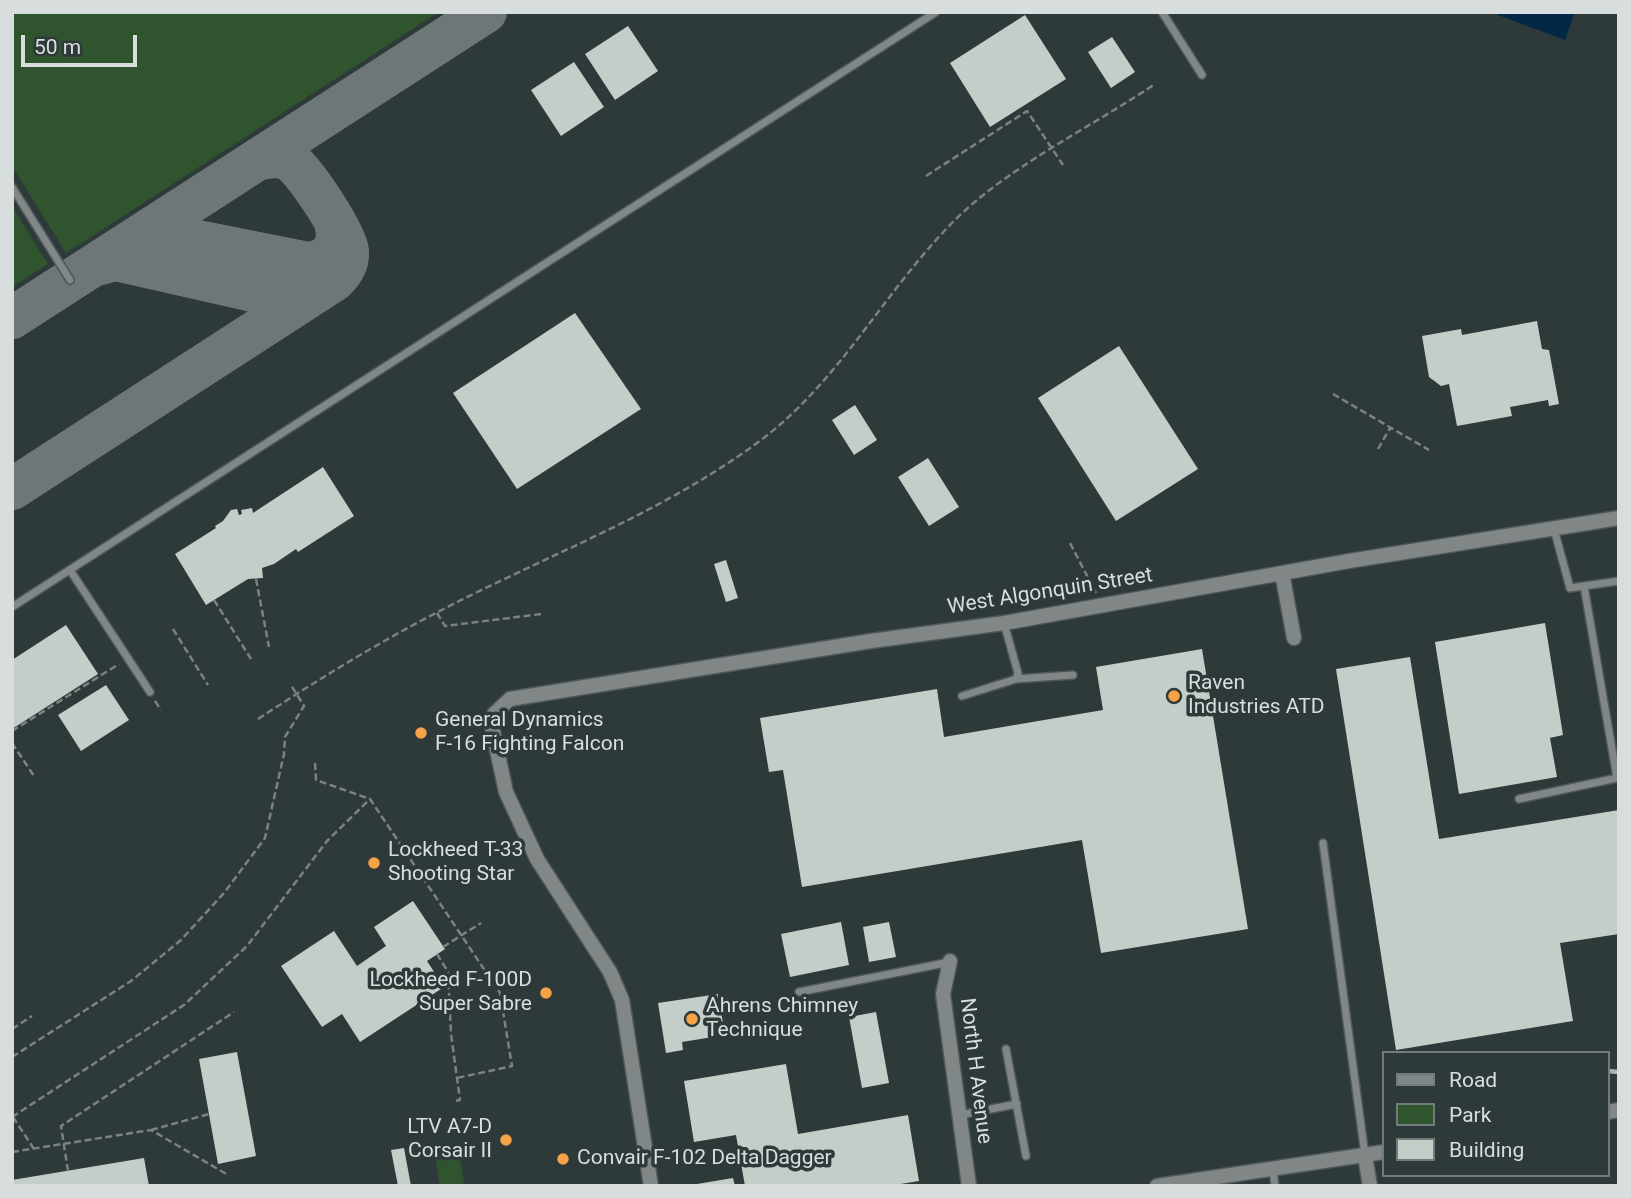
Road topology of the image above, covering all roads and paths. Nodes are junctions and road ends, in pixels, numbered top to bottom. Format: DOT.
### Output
graph roads {
  1 [pos="936,12"];
  2 [pos="1162,12"];
  3 [pos="1202,75"];
  4 [pos="1155,84"];
  5 [pos="1052,149"];
  6 [pos="1063,166"];
  7 [pos="926,176"];
  8 [pos="12,187"];
  9 [pos="70,280"];
  10 [pos="1333,394"];
  11 [pos="1390,428"];
  12 [pos="1378,449"];
  13 [pos="1429,450"];
  14 [pos="1619,518"];
  15 [pos="1554,529"];
  16 [pos="1070,543"];
  17 [pos="70,570"];
  18 [pos="1282,573"];
  19 [pos="256,579"];
  20 [pos="1619,581"];
  21 [pos="1584,586"];
  22 [pos="214,600"];
  23 [pos="1103,606"];
  24 [pos="12,607"];
  25 [pos="437,612"];
  26 [pos="541,614"];
  27 [pos="1004,623"];
  28 [pos="173,629"];
  29 [pos="1294,638"];
  30 [pos="269,647"];
  31 [pos="128,658"];
  32 [pos="251,659"];
  33 [pos="1073,675"];
  34 [pos="1016,679"];
  35 [pos="208,685"];
  36 [pos="291,685"];
  37 [pos="150,692"];
  38 [pos="297,694"];
  39 [pos="962,696"];
  40 [pos="258,719"];
  41 [pos="12,731"];
  42 [pos="12,743"];
  43 [pos="315,763"];
  44 [pos="34,776"];
  45 [pos="370,799"];
  46 [pos="1519,799"];
  47 [pos="1323,844"];
  48 [pos="481,923"];
  49 [pos="461,936"];
  50 [pos="443,947"];
  51 [pos="437,954"];
  52 [pos="950,961"];
  53 [pos="799,992"];
  54 [pos="234,1012"];
  55 [pos="32,1016"];
  56 [pos="12,1029"];
  57 [pos="1006,1049"];
  58 [pos="12,1057"];
  59 [pos="457,1078"];
  60 [pos="454,1101"];
  61 [pos="1017,1104"];
  62 [pos="209,1114"];
  63 [pos="959,1115"];
  64 [pos="12,1116"];
  65 [pos="151,1130"];
  66 [pos="64,1144"];
  67 [pos="34,1149"];
  68 [pos="12,1152"];
  69 [pos="1382,1153"];
  70 [pos="1026,1156"];
  71 [pos="1365,1156"];
  72 [pos="1273,1170"];
  73 [pos="68,1171"];
  74 [pos="228,1175"];
  75 [pos="1186,1184"];
  76 [pos="651,1186"];
  77 [pos="969,1186"];
  78 [pos="1157,1186"];
  79 [pos="1275,1186"];
  80 [pos="1370,1186"];
  1 -- 17 [label="lane"];
  2 -- 3 [label="lane"];
  4 -- 5 [label="path"];
  5 -- 6 [label="path"];
  5 -- 7 [label="path"];
  5 -- 25 [label="path"];
  8 -- 9 [label="lane"];
  10 -- 11 [label="path"];
  11 -- 12 [label="path"];
  11 -- 13 [label="path"];
  14 -- 15 [label="street, West Algonquin Street"];
  15 -- 18 [label="street, West Algonquin Street"];
  15 -- 21 [label="lane"];
  16 -- 23 [label="path"];
  17 -- 24 [label="lane"];
  17 -- 31 [label="lane"];
  18 -- 23 [label="street, West Algonquin Street"];
  18 -- 29 [label="street"];
  19 -- 30 [label="path"];
  20 -- 21 [label="lane"];
  21 -- 46 [label="lane"];
  22 -- 32 [label="path"];
  23 -- 27 [label="street, West Algonquin Street"];
  25 -- 26 [label="path"];
  25 -- 38 [label="path"];
  27 -- 34 [label="lane"];
  27 -- 76 [label="street, West Algonquin Street"];
  28 -- 35 [label="path"];
  31 -- 37 [label="lane"];
  31 -- 41 [label="path"];
  33 -- 34 [label="lane"];
  34 -- 39 [label="lane"];
  36 -- 38 [label="path"];
  38 -- 40 [label="path"];
  38 -- 58 [label="path"];
  42 -- 44 [label="path"];
  43 -- 45 [label="path"];
  45 -- 49 [label="path"];
  45 -- 64 [label="path"];
  47 -- 71 [label="lane"];
  48 -- 49 [label="path"];
  49 -- 50 [label="path"];
  49 -- 59 [label="path"];
  51 -- 59 [label="path"];
  52 -- 53 [label="lane"];
  52 -- 63 [label="street, North H Avenue"];
  54 -- 66 [label="path"];
  55 -- 56 [label="path"];
  57 -- 61 [label="lane"];
  59 -- 60 [label="path"];
  61 -- 63 [label="lane"];
  61 -- 70 [label="lane"];
  62 -- 65 [label="path"];
  63 -- 77 [label="street, North H Avenue"];
  64 -- 67 [label="path"];
  65 -- 66 [label="path"];
  65 -- 74 [label="path"];
  66 -- 67 [label="path"];
  66 -- 73 [label="path"];
  67 -- 68 [label="path"];
  69 -- 71 [label="street"];
  71 -- 72 [label="street"];
  71 -- 80 [label="street"];
  72 -- 75 [label="street"];
  72 -- 79 [label="lane"];
  75 -- 78 [label="street"];
}
